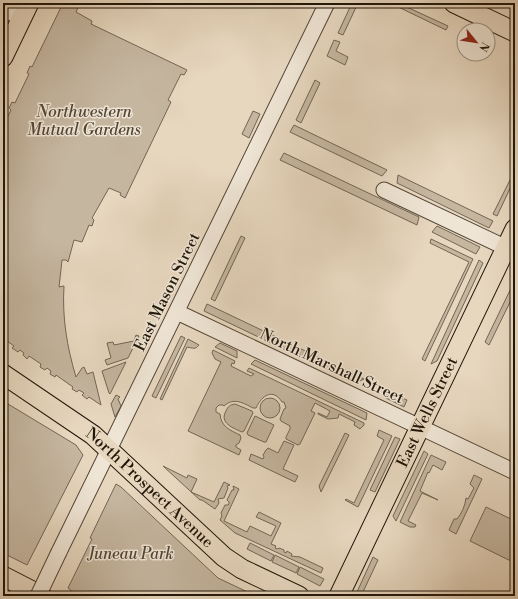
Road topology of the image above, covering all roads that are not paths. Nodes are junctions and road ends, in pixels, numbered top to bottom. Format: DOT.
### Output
graph roads {
  1 [pos="327,3"];
  2 [pos="454,3"];
  3 [pos="3,9"];
  4 [pos="26,10"];
  5 [pos="515,32"];
  6 [pos="3,57"];
  7 [pos="384,190"];
  8 [pos="515,228"];
  9 [pos="510,250"];
  10 [pos="177,312"];
  11 [pos="3,374"];
  12 [pos="420,427"];
  13 [pos="110,450"];
  14 [pos="515,472"];
  15 [pos="3,576"];
  16 [pos="38,596"];
  17 [pos="42,596"];
  18 [pos="299,596"];
  19 [pos="339,596"];
  1 -- 10 [label="street, East Mason Street"];
  2 -- 5 [label="main road"];
  3 -- 4 [label="street"];
  4 -- 6 [label="main road"];
  7 -- 9 [label="street"];
  8 -- 9 [label="main road, East Wells Street"];
  9 -- 12 [label="main road, East Wells Street"];
  10 -- 12 [label="street, North Marshall Street"];
  10 -- 13 [label="street, East Mason Street"];
  11 -- 13 [label="main road, North Prospect Avenue"];
  12 -- 14 [label="street, North Marshall Street"];
  12 -- 19 [label="main road, East Wells Street"];
  13 -- 16 [label="street, East Mason Street, bridge"];
  13 -- 18 [label="main road, North Prospect Avenue"];
  15 -- 17 [label="main road"];
}
